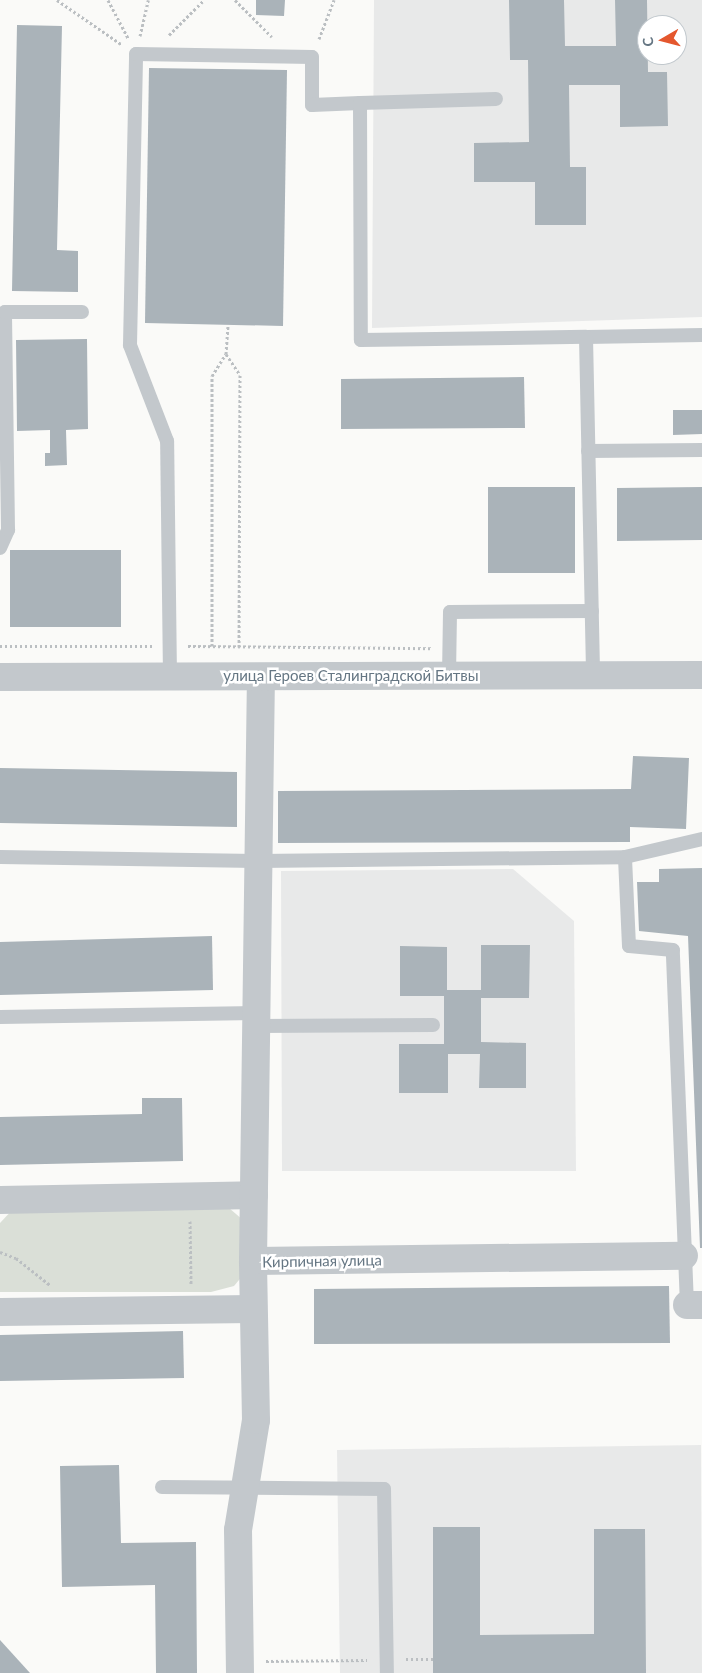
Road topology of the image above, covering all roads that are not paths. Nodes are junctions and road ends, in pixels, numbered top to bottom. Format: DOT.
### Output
graph roads {
  1 [pos="496,98"];
  2 [pos="360,102"];
  3 [pos="82,312"];
  4 [pos="702,335"];
  5 [pos="586,337"];
  6 [pos="702,450"];
  7 [pos="588,451"];
  8 [pos="0,548"];
  9 [pos="592,611"];
  10 [pos="449,664"];
  11 [pos="702,675"];
  12 [pos="593,676"];
  13 [pos="170,677"];
  14 [pos="260,677"];
  15 [pos="0,678"];
  16 [pos="702,839"];
  17 [pos="0,857"];
  18 [pos="625,857"];
  19 [pos="258,861"];
  20 [pos="0,1017"];
  21 [pos="256,1020"];
  22 [pos="433,1025"];
  23 [pos="254,1195"];
  24 [pos="0,1200"];
  25 [pos="684,1256"];
  26 [pos="253,1262"];
  27 [pos="694,1305"];
  28 [pos="253,1309"];
  29 [pos="0,1312"];
  30 [pos="162,1487"];
  31 [pos="244,1488"];
  32 [pos="387,1666"];
  33 [pos="240,1667"];
  1 -- 2 [label="lane"];
  2 -- 5 [label="lane"];
  2 -- 13 [label="lane"];
  3 -- 8 [label="lane"];
  4 -- 5 [label="lane"];
  5 -- 7 [label="lane"];
  6 -- 7 [label="lane"];
  7 -- 9 [label="lane"];
  9 -- 10 [label="lane"];
  9 -- 12 [label="lane"];
  10 -- 12 [label="street, улица Героев Сталинградской Битвы"];
  10 -- 14 [label="street, улица Героев Сталинградской Битвы"];
  11 -- 12 [label="street, улица Героев Сталинградской Битвы"];
  13 -- 14 [label="street, улица Героев Сталинградской Битвы"];
  13 -- 15 [label="street, улица Героев Сталинградской Битвы"];
  14 -- 19 [label="street"];
  16 -- 18 [label="lane"];
  17 -- 19 [label="lane"];
  18 -- 19 [label="lane"];
  18 -- 25 [label="lane"];
  19 -- 21 [label="street"];
  20 -- 21 [label="lane"];
  21 -- 22 [label="lane"];
  21 -- 23 [label="street"];
  23 -- 24 [label="street"];
  23 -- 26 [label="street"];
  25 -- 26 [label="street, Кирпичная улица"];
  25 -- 27 [label="lane"];
  26 -- 28 [label="street, Кирпичная улица"];
  28 -- 29 [label="street"];
  28 -- 31 [label="street, Кирпичная улица"];
  30 -- 31 [label="lane"];
  31 -- 32 [label="lane"];
  31 -- 33 [label="street, Кирпичная улица"];
}
